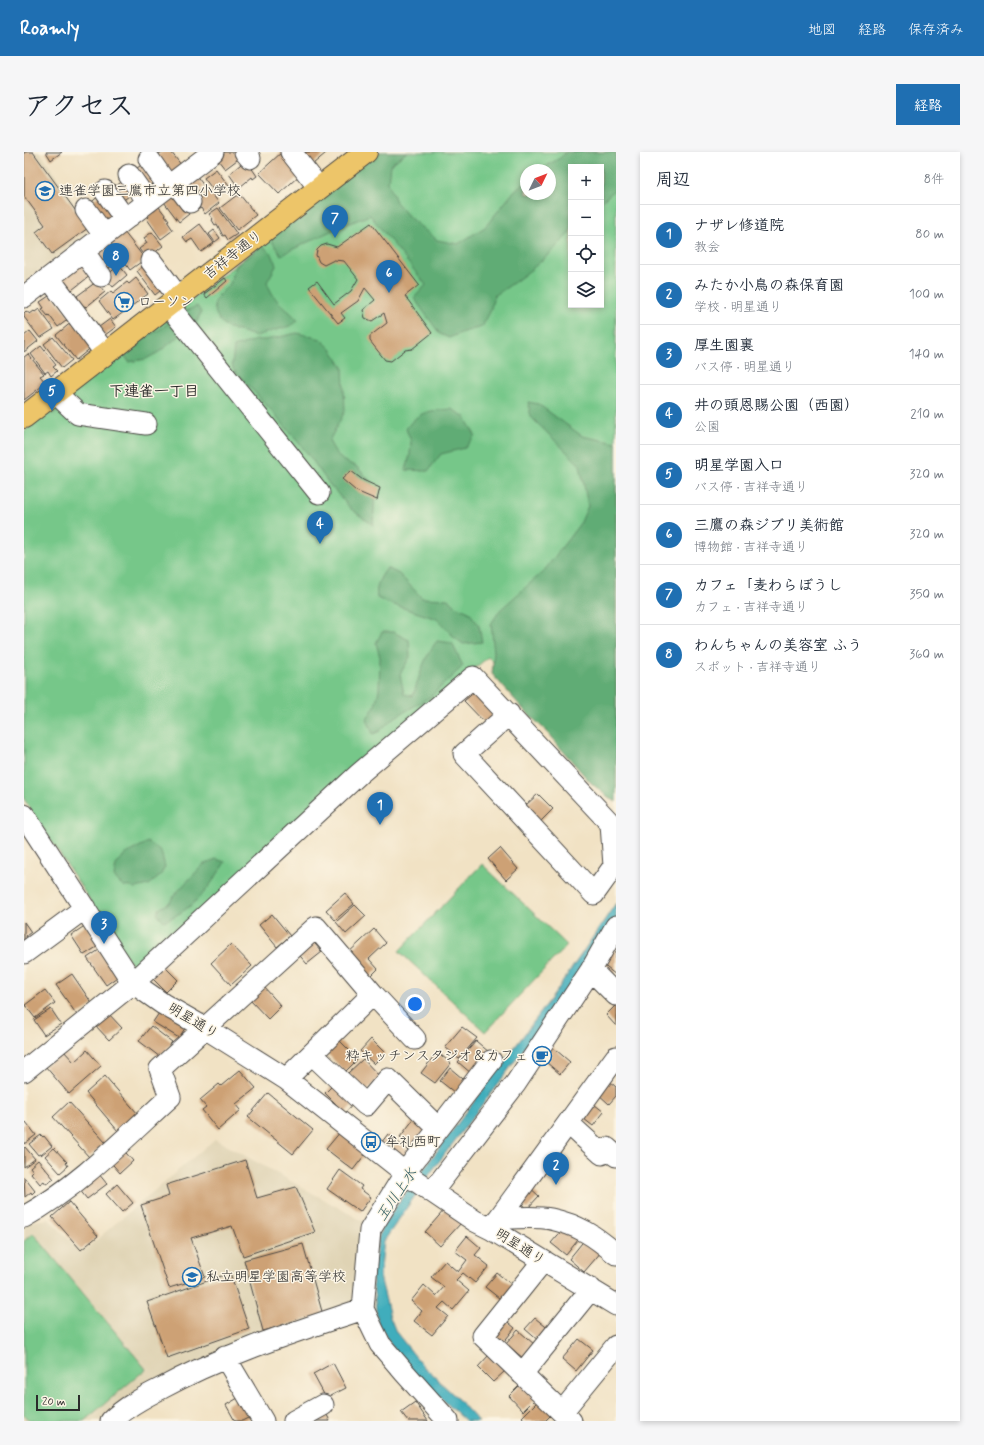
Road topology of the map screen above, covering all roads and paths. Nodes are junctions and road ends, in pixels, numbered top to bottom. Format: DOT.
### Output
graph roads {
  1 [pos="213,152"];
  2 [pos="291,152"];
  3 [pos="366,152"];
  4 [pos="149,159"];
  5 [pos="128,175"];
  6 [pos="171,184"];
  7 [pos="319,188"];
  8 [pos="104,191"];
  9 [pos="148,202"];
  10 [pos="190,202"];
  11 [pos="86,210"];
  12 [pos="125,219"];
  13 [pos="104,235"];
  14 [pos="83,251"];
  15 [pos="151,260"];
  16 [pos="101,276"];
  17 [pos="49,278"];
  18 [pos="24,297"];
  19 [pos="174,302"];
  20 [pos="106,354"];
  21 [pos="57,392"];
  22 [pos="24,417"];
  23 [pos="146,424"];
  24 [pos="319,493"];
  25 [pos="509,714"];
  26 [pos="24,815"];
  27 [pos="615,867"];
  28 [pos="85,908"];
  29 [pos="616,926"];
  30 [pos="24,953"];
  31 [pos="591,970"];
  32 [pos="133,983"];
  33 [pos="373,994"];
  34 [pos="616,995"];
  35 [pos="205,1028"];
  36 [pos="415,1039"];
  37 [pos="312,1054"];
  38 [pos="616,1057"];
  39 [pos="492,1061"];
  40 [pos="24,1071"];
  41 [pos="286,1079"];
  42 [pos="568,1123"];
  43 [pos="438,1128"];
  44 [pos="613,1147"];
  45 [pos="419,1183"];
  46 [pos="24,1217"];
  47 [pos="494,1224"];
  48 [pos="616,1254"];
  49 [pos="543,1261"];
  50 [pos="591,1289"];
  51 [pos="616,1305"];
  52 [pos="363,1309"];
  53 [pos="616,1346"];
  54 [pos="225,1357"];
  55 [pos="522,1374"];
  56 [pos="323,1405"];
  57 [pos="566,1417"];
  58 [pos="117,1419"];
  59 [pos="263,1421"];
  60 [pos="294,1421"];
  61 [pos="448,1421"];
  1 -- 6 [label="street"];
  2 -- 7 [label="street"];
  3 -- 7 [label="main road, 吉祥寺通り"];
  4 -- 6 [label="street"];
  5 -- 9 [label="street"];
  6 -- 9 [label="street"];
  6 -- 10 [label="street"];
  7 -- 19 [label="main road, 吉祥寺通り"];
  8 -- 12 [label="street"];
  9 -- 12 [label="street"];
  11 -- 13 [label="street"];
  12 -- 13 [label="street"];
  13 -- 14 [label="street"];
  14 -- 16 [label="street"];
  14 -- 17 [label="street"];
  15 -- 19 [label="street"];
  17 -- 18 [label="street"];
  17 -- 20 [label="street"];
  19 -- 20 [label="main road, 吉祥寺通り"];
  19 -- 24 [label="street"];
  20 -- 21 [label="main road, 吉祥寺通り"];
  21 -- 22 [label="main road, 吉祥寺通り"];
  21 -- 23 [label="street"];
  25 -- 27 [label="street"];
  25 -- 27 [label="street"];
  25 -- 32 [label="street"];
  26 -- 28 [label="street, 明星通り"];
  28 -- 30 [label="street"];
  28 -- 32 [label="street, 明星通り"];
  29 -- 31 [label="street"];
  31 -- 34 [label="street"];
  31 -- 45 [label="street"];
  32 -- 35 [label="street, 明星通り"];
  32 -- 40 [label="street"];
  33 -- 35 [label="street"];
  33 -- 36 [label="street"];
  33 -- 37 [label="street"];
  35 -- 41 [label="street, 明星通り"];
  35 -- 46 [label="street"];
  37 -- 41 [label="street"];
  37 -- 43 [label="street"];
  38 -- 42 [label="street"];
  39 -- 43 [label="street"];
  41 -- 45 [label="street, 明星通り"];
  42 -- 44 [label="street"];
  42 -- 47 [label="street"];
  43 -- 45 [label="street"];
  45 -- 47 [label="street, 明星通り"];
  45 -- 52 [label="street"];
  47 -- 48 [label="street"];
  47 -- 49 [label="street, 明星通り"];
  49 -- 50 [label="street, 明星通り"];
  49 -- 55 [label="street"];
  50 -- 51 [label="street, 明星通り"];
  50 -- 55 [label="street"];
  52 -- 54 [label="street"];
  52 -- 61 [label="street"];
  53 -- 57 [label="street"];
  54 -- 58 [label="street"];
  54 -- 59 [label="street"];
  55 -- 57 [label="street"];
  56 -- 60 [label="street"];
}
